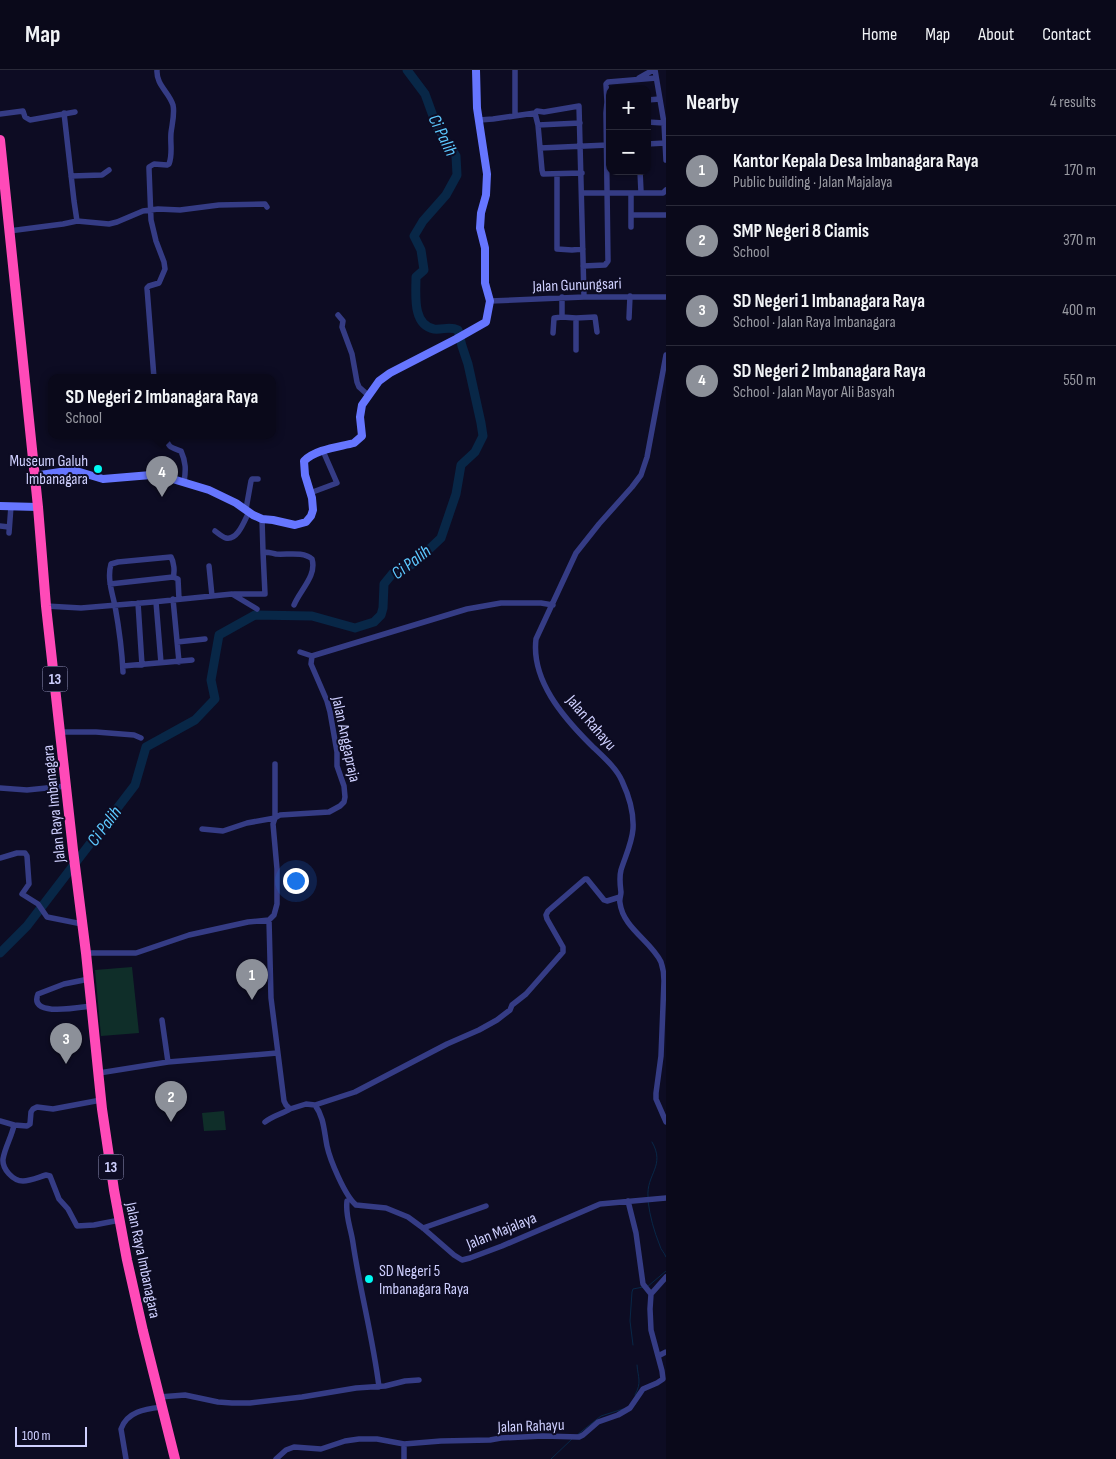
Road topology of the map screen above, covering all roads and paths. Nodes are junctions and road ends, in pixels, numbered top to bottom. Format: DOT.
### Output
graph roads {
  1 [pos="157,70"];
  2 [pos="476,70"];
  3 [pos="515,70"];
  4 [pos="654,70"];
  5 [pos="638,78"];
  6 [pos="656,78"];
  7 [pos="606,85"];
  8 [pos="651,100"];
  9 [pos="660,100"];
  10 [pos="76,112"];
  11 [pos="64,113"];
  12 [pos="535,113"];
  13 [pos="0,114"];
  14 [pos="516,116"];
  15 [pos="479,120"];
  16 [pos="580,122"];
  17 [pos="651,122"];
  18 [pos="664,123"];
  19 [pos="538,125"];
  20 [pos="0,140"];
  21 [pos="665,143"];
  22 [pos="651,144"];
  23 [pos="606,145"];
  24 [pos="581,146"];
  25 [pos="540,148"];
  26 [pos="666,160"];
  27 [pos="109,170"];
  28 [pos="582,173"];
  29 [pos="556,174"];
  30 [pos="607,175"];
  31 [pos="640,175"];
  32 [pos="71,176"];
  33 [pos="666,190"];
  34 [pos="641,192"];
  35 [pos="582,193"];
  36 [pos="606,193"];
  37 [pos="631,193"];
  38 [pos="267,207"];
  39 [pos="150,210"];
  40 [pos="666,215"];
  41 [pos="631,216"];
  42 [pos="77,221"];
  43 [pos="630,227"];
  44 [pos="9,231"];
  45 [pos="583,249"];
  46 [pos="583,266"];
  47 [pos="630,296"];
  48 [pos="562,297"];
  49 [pos="584,297"];
  50 [pos="666,297"];
  51 [pos="490,302"];
  52 [pos="338,315"];
  53 [pos="562,317"];
  54 [pos="576,318"];
  55 [pos="629,318"];
  56 [pos="597,332"];
  57 [pos="554,333"];
  58 [pos="576,350"];
  59 [pos="666,355"];
  60 [pos="154,374"];
  61 [pos="368,396"];
  62 [pos="166,439"];
  63 [pos="323,451"];
  64 [pos="34,476"];
  65 [pos="258,479"];
  66 [pos="184,482"];
  67 [pos="310,493"];
  68 [pos="0,506"];
  69 [pos="11,506"];
  70 [pos="38,507"];
  71 [pos="247,510"];
  72 [pos="262,519"];
  73 [pos="0,526"];
  74 [pos="215,531"];
  75 [pos="263,552"];
  76 [pos="209,566"];
  77 [pos="173,576"];
  78 [pos="110,584"];
  79 [pos="232,594"];
  80 [pos="252,594"];
  81 [pos="212,596"];
  82 [pos="176,599"];
  83 [pos="156,602"];
  84 [pos="138,603"];
  85 [pos="248,604"];
  86 [pos="294,604"];
  87 [pos="114,605"];
  88 [pos="553,605"];
  89 [pos="46,606"];
  90 [pos="257,609"];
  91 [pos="205,639"];
  92 [pos="177,642"];
  93 [pos="300,652"];
  94 [pos="312,656"];
  95 [pos="192,660"];
  96 [pos="179,662"];
  97 [pos="161,663"];
  98 [pos="142,665"];
  99 [pos="61,732"];
  100 [pos="141,738"];
  101 [pos="275,764"];
  102 [pos="66,786"];
  103 [pos="0,788"];
  104 [pos="275,818"];
  105 [pos="202,829"];
  106 [pos="0,858"];
  107 [pos="620,897"];
  108 [pos="269,920"];
  109 [pos="82,924"];
  110 [pos="86,953"];
  111 [pos="663,962"];
  112 [pos="89,979"];
  113 [pos="92,1006"];
  114 [pos="162,1020"];
  115 [pos="277,1052"];
  116 [pos="168,1062"];
  117 [pos="99,1073"];
  118 [pos="101,1100"];
  119 [pos="315,1105"];
  120 [pos="290,1109"];
  121 [pos="0,1121"];
  122 [pos="265,1122"];
  123 [pos="666,1122"];
  124 [pos="14,1125"];
  125 [pos="2,1159"];
  126 [pos="666,1198"];
  127 [pos="350,1199"];
  128 [pos="628,1201"];
  129 [pos="486,1206"];
  130 [pos="120,1220"];
  131 [pos="423,1228"];
  132 [pos="666,1277"];
  133 [pos="651,1294"];
  134 [pos="666,1352"];
  135 [pos="658,1356"];
  136 [pos="664,1379"];
  137 [pos="419,1380"];
  138 [pos="379,1386"];
  139 [pos="161,1402"];
  140 [pos="404,1444"];
  141 [pos="126,1459"];
  142 [pos="175,1459"];
  143 [pos="276,1459"];
  144 [pos="404,1459"];
  1 -- 39 [label="street"];
  2 -- 15 [label="street"];
  3 -- 14 [label="street"];
  4 -- 5 [label="street"];
  4 -- 6 [label="street"];
  5 -- 6 [label="street"];
  5 -- 7 [label="street"];
  6 -- 9 [label="street"];
  8 -- 9 [label="street"];
  9 -- 18 [label="street"];
  10 -- 11 [label="street"];
  11 -- 13 [label="street"];
  11 -- 32 [label="street"];
  12 -- 14 [label="street"];
  12 -- 16 [label="street"];
  12 -- 19 [label="street"];
  14 -- 15 [label="street"];
  15 -- 51 [label="street"];
  16 -- 19 [label="street"];
  16 -- 24 [label="street"];
  17 -- 18 [label="street"];
  18 -- 21 [label="street"];
  19 -- 25 [label="street"];
  20 -- 44 [label="highway, Jalan Raya Imbanagara / 13"];
  21 -- 22 [label="street"];
  21 -- 26 [label="street"];
  23 -- 24 [label="street"];
  24 -- 25 [label="street"];
  24 -- 28 [label="street"];
  25 -- 29 [label="street"];
  27 -- 32 [label="street"];
  28 -- 29 [label="street"];
  28 -- 35 [label="street"];
  29 -- 45 [label="street"];
  30 -- 36 [label="street"];
  31 -- 34 [label="street"];
  32 -- 42 [label="street"];
  33 -- 34 [label="street"];
  34 -- 37 [label="street"];
  35 -- 36 [label="street"];
  35 -- 45 [label="street"];
  36 -- 37 [label="street"];
  36 -- 46 [label="street"];
  37 -- 41 [label="street"];
  38 -- 39 [label="street"];
  39 -- 42 [label="street"];
  39 -- 60 [label="street"];
  40 -- 41 [label="street"];
  41 -- 43 [label="street"];
  42 -- 44 [label="street"];
  44 -- 64 [label="highway, Jalan Raya Imbanagara / 13"];
  45 -- 46 [label="street"];
  46 -- 49 [label="street"];
  47 -- 49 [label="street, Jalan Gunungsari"];
  47 -- 50 [label="street, Jalan Gunungsari"];
  47 -- 55 [label="street"];
  48 -- 49 [label="street, Jalan Gunungsari"];
  48 -- 51 [label="street, Jalan Gunungsari"];
  48 -- 53 [label="street"];
  51 -- 61 [label="street"];
  52 -- 61 [label="street"];
  53 -- 54 [label="street"];
  53 -- 57 [label="street"];
  54 -- 56 [label="street"];
  54 -- 58 [label="street"];
  59 -- 88 [label="street, Jalan Rahayu"];
  61 -- 63 [label="street"];
  62 -- 66 [label="street"];
  63 -- 67 [label="street"];
  63 -- 67 [label="street"];
  64 -- 66 [label="street"];
  64 -- 70 [label="highway, Jalan Raya Imbanagara / 13"];
  65 -- 71 [label="street"];
  66 -- 71 [label="street"];
  67 -- 72 [label="street"];
  68 -- 69 [label="street"];
  69 -- 70 [label="street"];
  69 -- 73 [label="street"];
  70 -- 89 [label="highway, Jalan Raya Imbanagara / 13"];
  71 -- 72 [label="street"];
  71 -- 74 [label="street"];
  72 -- 75 [label="street"];
  75 -- 80 [label="street"];
  75 -- 86 [label="street"];
  76 -- 81 [label="street"];
  77 -- 78 [label="street"];
  77 -- 78 [label="street"];
  77 -- 82 [label="street"];
  78 -- 87 [label="street"];
  79 -- 80 [label="street"];
  79 -- 81 [label="street"];
  79 -- 85 [label="street"];
  80 -- 85 [label="street"];
  81 -- 82 [label="street"];
  82 -- 83 [label="street"];
  82 -- 92 [label="street"];
  83 -- 84 [label="street"];
  83 -- 97 [label="street"];
  84 -- 87 [label="street"];
  84 -- 98 [label="street"];
  85 -- 90 [label="street"];
  87 -- 89 [label="street"];
  87 -- 98 [label="street"];
  88 -- 94 [label="street"];
  88 -- 107 [label="street, Jalan Rahayu"];
  89 -- 99 [label="highway, Jalan Raya Imbanagara / 13"];
  91 -- 92 [label="street"];
  92 -- 96 [label="street"];
  93 -- 94 [label="street"];
  94 -- 104 [label="street, Jalan Anggapraja"];
  95 -- 96 [label="street"];
  96 -- 97 [label="street"];
  97 -- 98 [label="street"];
  99 -- 100 [label="street"];
  99 -- 102 [label="highway, Jalan Raya Imbanagara / 13"];
  101 -- 104 [label="street"];
  102 -- 103 [label="street"];
  102 -- 109 [label="highway, Jalan Raya Imbanagara / 13"];
  104 -- 105 [label="street"];
  104 -- 108 [label="street"];
  106 -- 109 [label="street"];
  107 -- 111 [label="street, Jalan Rahayu"];
  107 -- 119 [label="street"];
  108 -- 110 [label="street"];
  108 -- 115 [label="street"];
  109 -- 110 [label="highway, Jalan Raya Imbanagara / 13"];
  110 -- 112 [label="highway, Jalan Raya Imbanagara / 13"];
  111 -- 123 [label="street, Jalan Rahayu"];
  112 -- 113 [label="highway, Jalan Raya Imbanagara / 13"];
  112 -- 113 [label="street"];
  113 -- 117 [label="highway, Jalan Raya Imbanagara / 13"];
  114 -- 116 [label="street"];
  115 -- 116 [label="street"];
  115 -- 120 [label="street"];
  116 -- 117 [label="street"];
  117 -- 118 [label="highway, Jalan Raya Imbanagara / 13"];
  118 -- 124 [label="street"];
  118 -- 130 [label="highway, Jalan Raya Imbanagara / 13"];
  119 -- 120 [label="street"];
  119 -- 127 [label="street"];
  120 -- 122 [label="street"];
  121 -- 124 [label="street"];
  124 -- 125 [label="street"];
  125 -- 130 [label="street"];
  126 -- 128 [label="street, Jalan Majalaya"];
  127 -- 131 [label="street, Jalan Majalaya"];
  127 -- 138 [label="street"];
  128 -- 131 [label="street, Jalan Majalaya"];
  128 -- 133 [label="street"];
  129 -- 131 [label="street"];
  130 -- 139 [label="highway, Jalan Raya Imbanagara / 13"];
  132 -- 133 [label="street"];
  133 -- 135 [label="street, Jalan Rahayu"];
  134 -- 135 [label="street"];
  135 -- 136 [label="street, Jalan Rahayu"];
  136 -- 140 [label="street, Jalan Rahayu"];
  137 -- 138 [label="street"];
  138 -- 139 [label="street"];
  139 -- 141 [label="street"];
  139 -- 142 [label="highway, Jalan Raya Imbanagara / 13"];
  140 -- 143 [label="street, Jalan Rahayu"];
  140 -- 144 [label="street"];
}
